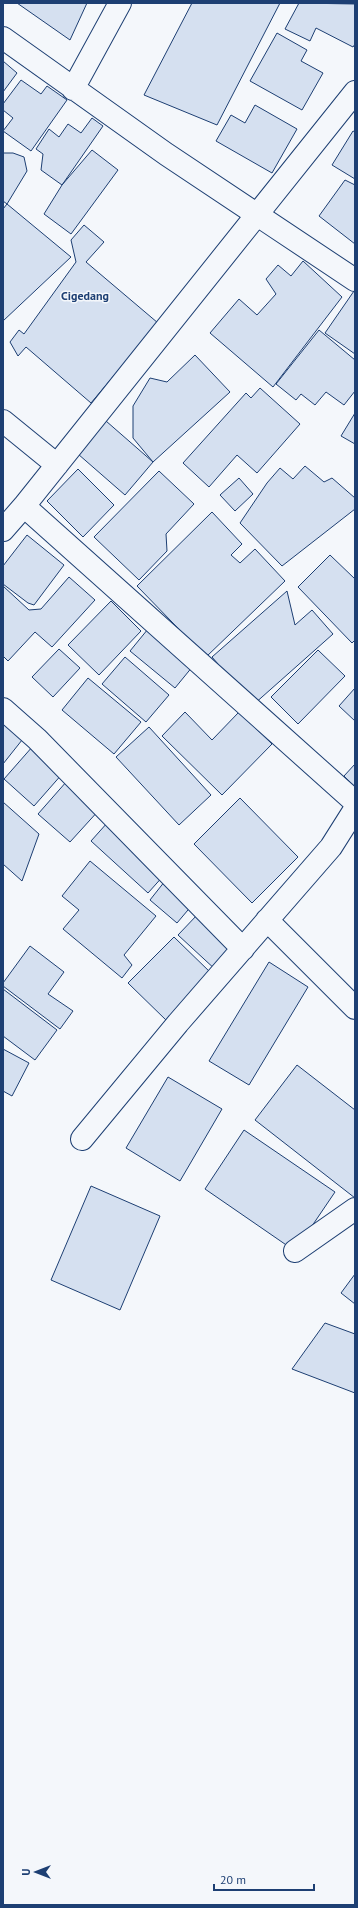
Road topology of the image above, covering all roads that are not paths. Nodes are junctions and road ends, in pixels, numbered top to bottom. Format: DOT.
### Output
graph roads {
  1 [pos="120,3"];
  2 [pos="3,38"];
  3 [pos="73,89"];
  4 [pos="355,92"];
  5 [pos="258,215"];
  6 [pos="355,280"];
  7 [pos="3,421"];
  8 [pos="57,465"];
  9 [pos="24,506"];
  10 [pos="3,530"];
  11 [pos="3,709"];
  12 [pos="355,802"];
  13 [pos="355,809"];
  14 [pos="267,920"];
  15 [pos="244,949"];
  16 [pos="355,1008"];
  17 [pos="82,1139"];
  18 [pos="355,1209"];
  19 [pos="295,1251"];
  1 -- 3 [label="street"];
  2 -- 3 [label="street"];
  3 -- 5 [label="street"];
  4 -- 5 [label="street"];
  5 -- 6 [label="street"];
  5 -- 8 [label="street"];
  7 -- 8 [label="street"];
  8 -- 9 [label="street"];
  9 -- 10 [label="street"];
  9 -- 12 [label="street"];
  11 -- 15 [label="street"];
  13 -- 14 [label="street"];
  14 -- 15 [label="street"];
  14 -- 16 [label="street"];
  15 -- 17 [label="street"];
  18 -- 19 [label="street"];
}
